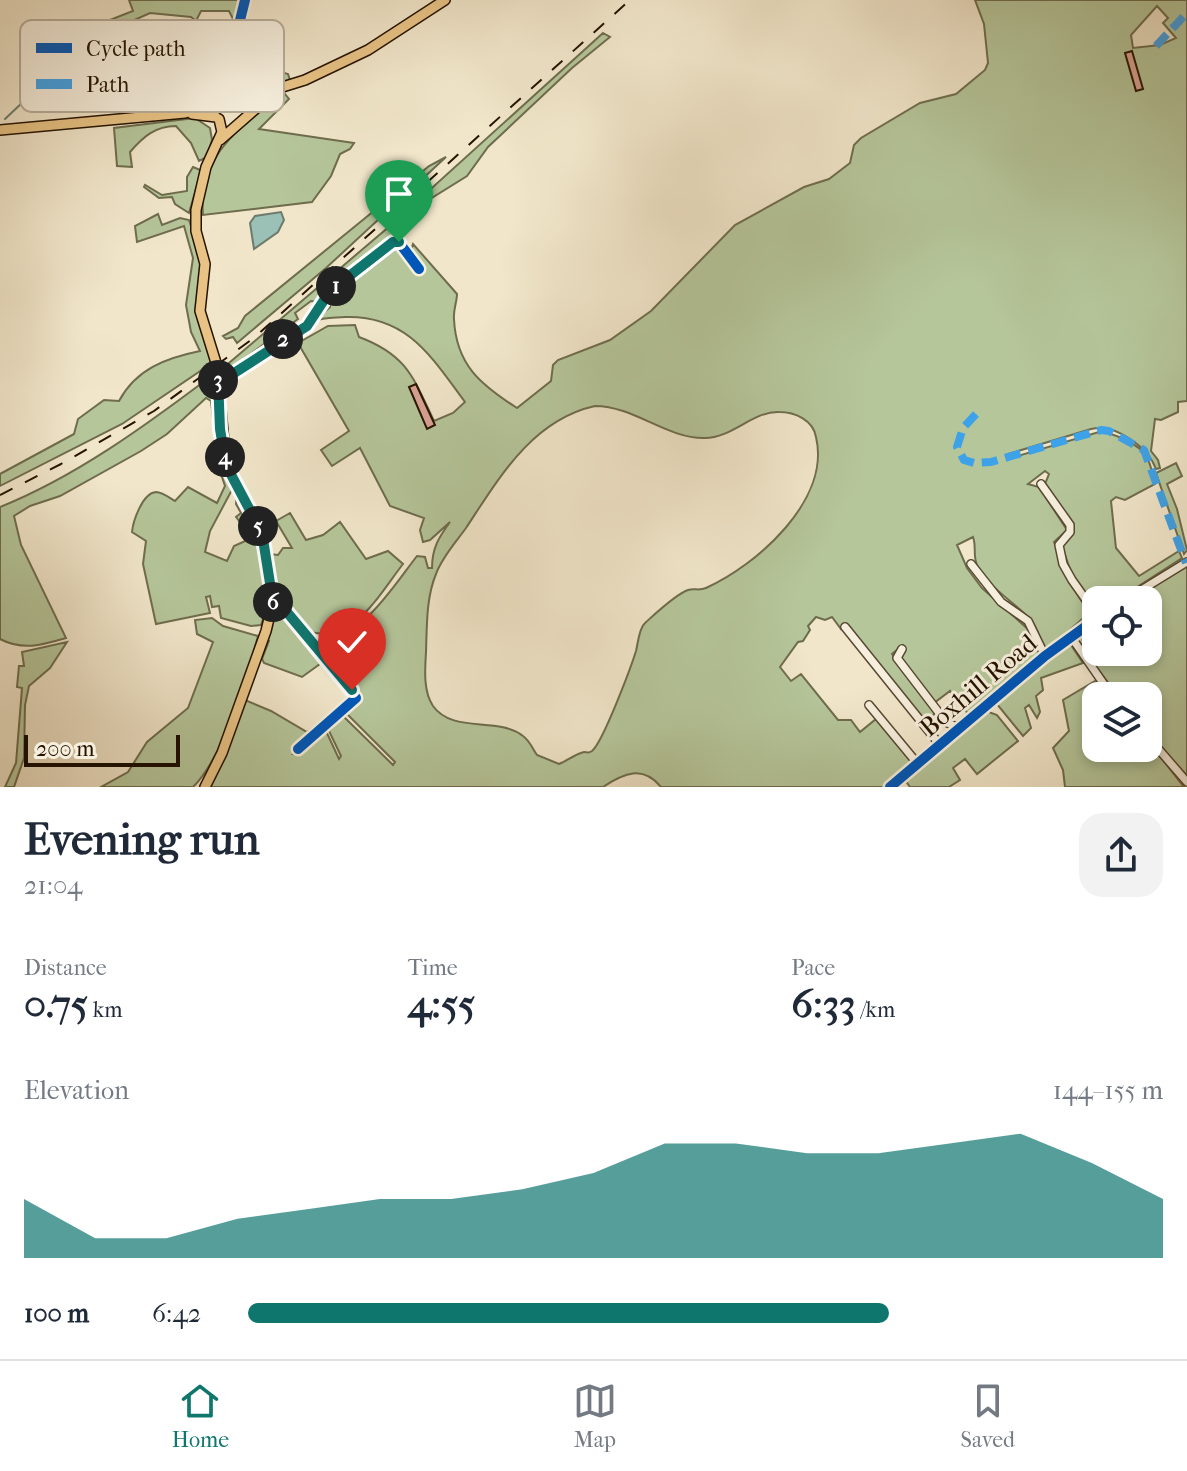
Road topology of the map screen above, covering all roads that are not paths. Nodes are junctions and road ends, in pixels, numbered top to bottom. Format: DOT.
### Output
graph roads {
  1 [pos="245,0"];
  2 [pos="445,0"];
  3 [pos="240,20"];
  4 [pos="284,87"];
  5 [pos="217,112"];
  6 [pos="252,112"];
  7 [pos="185,113"];
  8 [pos="218,118"];
  9 [pos="241,121"];
  10 [pos="0,130"];
  11 [pos="218,142"];
  12 [pos="419,269"];
  13 [pos="218,379"];
  14 [pos="1041,484"];
  15 [pos="1187,562"];
  16 [pos="971,564"];
  17 [pos="1148,586"];
  18 [pos="1082,594"];
  19 [pos="273,602"];
  20 [pos="845,627"];
  21 [pos="1082,629"];
  22 [pos="1072,638"];
  23 [pos="902,649"];
  24 [pos="1045,656"];
  25 [pos="1102,682"];
  26 [pos="869,705"];
  27 [pos="960,729"];
  28 [pos="940,745"];
  29 [pos="298,749"];
  30 [pos="1162,753"];
  31 [pos="917,763"];
  32 [pos="1187,782"];
  33 [pos="205,787"];
  34 [pos="890,787"];
  1 -- 3 [label="street"];
  2 -- 4 [label="main road"];
  5 -- 8 [label="main road"];
  6 -- 9 [label="main road"];
  7 -- 8 [label="main road"];
  7 -- 10 [label="main road"];
  8 -- 9 [label="main road"];
  8 -- 11 [label="main road"];
  9 -- 11 [label="main road"];
  11 -- 13 [label="main road"];
  12 -- 13 [label="street"];
  13 -- 19 [label="main road"];
  14 -- 18 [label="street"];
  15 -- 17 [label="street"];
  16 -- 24 [label="street"];
  19 -- 29 [label="street"];
  19 -- 33 [label="main road"];
  20 -- 28 [label="street"];
  21 -- 22 [label="street, Boxhill Road"];
  22 -- 24 [label="street, Boxhill Road"];
  22 -- 25 [label="street"];
  23 -- 27 [label="street"];
  24 -- 27 [label="street, Boxhill Road"];
  26 -- 31 [label="street"];
  27 -- 28 [label="street, Boxhill Road"];
  28 -- 31 [label="street, Boxhill Road"];
  30 -- 32 [label="street"];
  31 -- 34 [label="street, Boxhill Road"];
}
